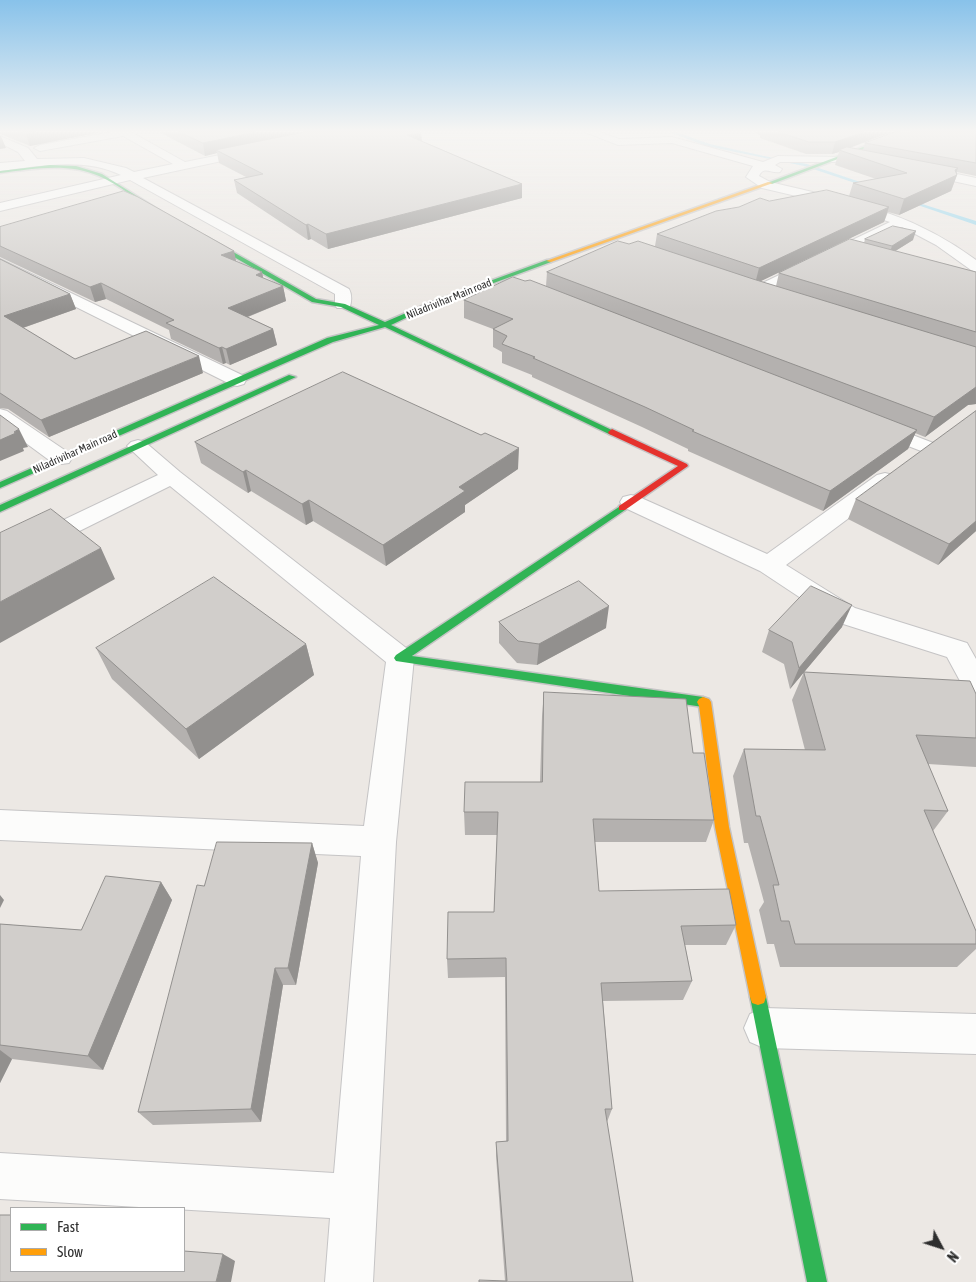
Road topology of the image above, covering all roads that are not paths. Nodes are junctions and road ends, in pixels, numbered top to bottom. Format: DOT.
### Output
graph roads {
  1 [pos="64,192"];
  2 [pos="125,192"];
  3 [pos="157,192"];
  4 [pos="747,192"];
  5 [pos="794,192"];
  6 [pos="132,197"];
  7 [pos="114,202"];
  8 [pos="0,207"];
  9 [pos="170,219"];
  10 [pos="900,222"];
  11 [pos="196,233"];
  12 [pos="609,241"];
  13 [pos="627,248"];
  14 [pos="846,250"];
  15 [pos="865,255"];
  16 [pos="0,263"];
  17 [pos="976,267"];
  18 [pos="500,278"];
  19 [pos="738,286"];
  20 [pos="528,289"];
  21 [pos="756,292"];
  22 [pos="775,298"];
  23 [pos="343,305"];
  24 [pos="385,325"];
  25 [pos="356,346"];
  26 [pos="305,371"];
  27 [pos="237,380"];
  28 [pos="0,415"];
  29 [pos="856,419"];
  30 [pos="138,446"];
  31 [pos="61,458"];
  32 [pos="172,477"];
  33 [pos="0,485"];
  34 [pos="631,502"];
  35 [pos="0,509"];
  36 [pos="0,560"];
  37 [pos="769,565"];
  38 [pos="400,658"];
  39 [pos="976,684"];
  40 [pos="0,825"];
  41 [pos="379,842"];
  42 [pos="764,1028"];
  43 [pos="976,1034"];
  44 [pos="0,1176"];
  45 [pos="356,1196"];
  46 [pos="349,1282"];
  47 [pos="817,1282"];
  1 -- 8 [label="street"];
  2 -- 6 [label="street"];
  3 -- 23 [label="street"];
  4 -- 12 [label="street, Niladrivihar Main road"];
  5 -- 10 [label="street"];
  6 -- 7 [label="street"];
  6 -- 9 [label="street"];
  10 -- 14 [label="street"];
  10 -- 17 [label="street"];
  11 -- 23 [label="street"];
  12 -- 13 [label="street"];
  12 -- 18 [label="street, Niladrivihar Main road"];
  14 -- 15 [label="street"];
  14 -- 21 [label="street"];
  16 -- 27 [label="street"];
  18 -- 20 [label="street"];
  18 -- 24 [label="street, Niladrivihar Main road"];
  19 -- 21 [label="street"];
  21 -- 22 [label="street"];
  23 -- 24 [label="street"];
  24 -- 25 [label="street"];
  24 -- 27 [label="street, Niladrivihar Main road"];
  24 -- 34 [label="street"];
  26 -- 30 [label="street"];
  27 -- 31 [label="street, Niladrivihar Main road"];
  28 -- 31 [label="street"];
  29 -- 37 [label="street"];
  30 -- 32 [label="street"];
  30 -- 35 [label="street"];
  31 -- 33 [label="street, Niladrivihar Main road"];
  32 -- 36 [label="street"];
  32 -- 38 [label="street"];
  34 -- 37 [label="street"];
  34 -- 38 [label="street"];
  37 -- 39 [label="street"];
  38 -- 41 [label="street"];
  38 -- 42 [label="street"];
  40 -- 41 [label="street"];
  41 -- 45 [label="street"];
  42 -- 43 [label="street"];
  42 -- 47 [label="street"];
  44 -- 45 [label="street"];
  45 -- 46 [label="street"];
}
